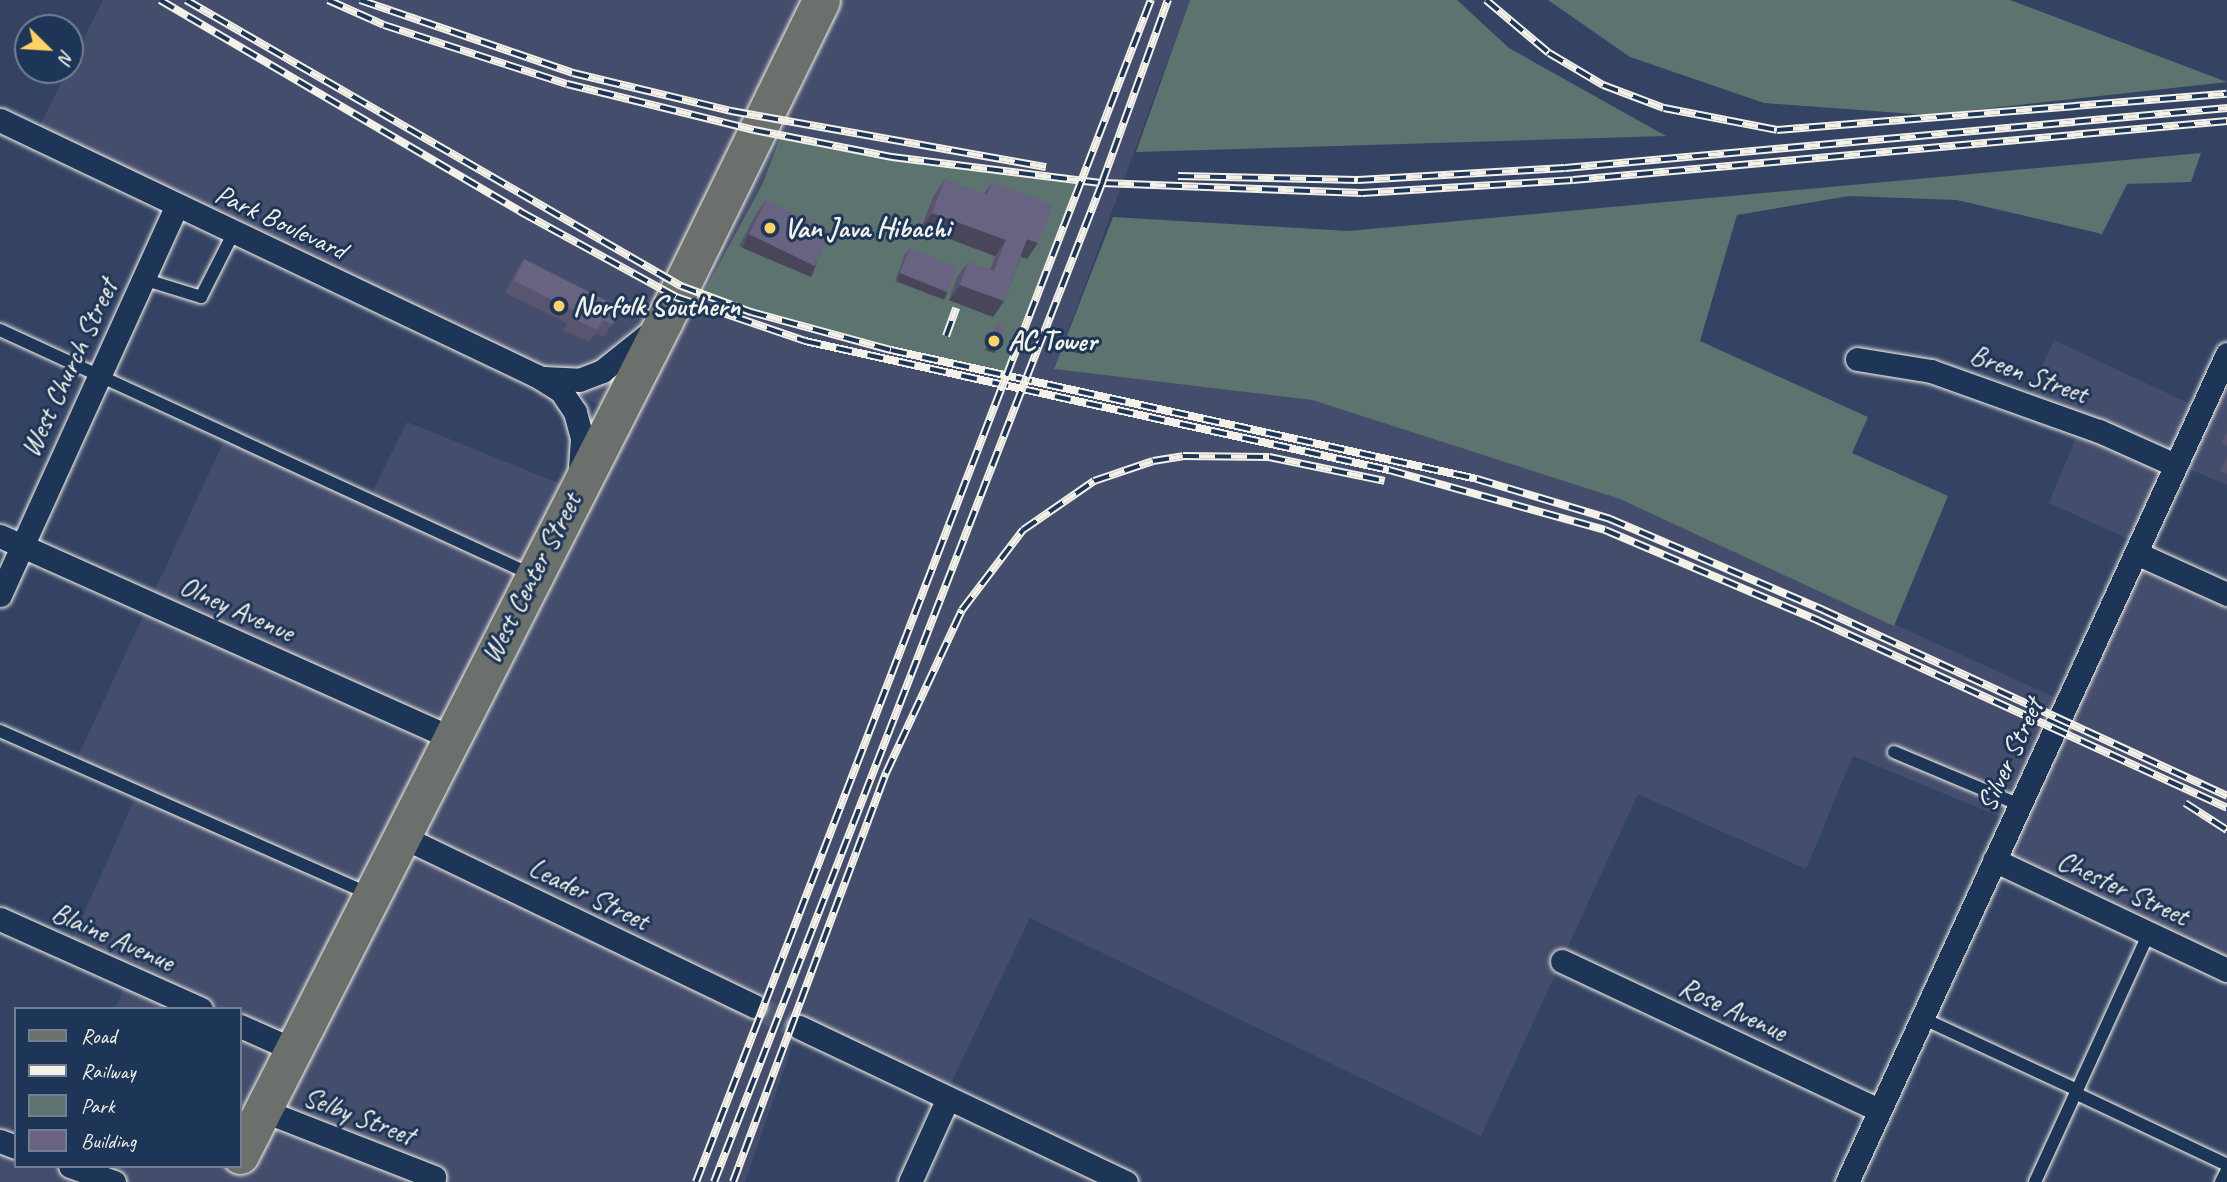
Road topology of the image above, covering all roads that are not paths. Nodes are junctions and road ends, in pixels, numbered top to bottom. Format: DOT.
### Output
graph roads {
  1 [pos="821,0"];
  2 [pos="0,120"];
  3 [pos="177,205"];
  4 [pos="234,232"];
  5 [pos="143,279"];
  6 [pos="664,321"];
  7 [pos="0,330"];
  8 [pos="2227,354"];
  9 [pos="1857,359"];
  10 [pos="99,374"];
  11 [pos="537,376"];
  12 [pos="2175,466"];
  13 [pos="576,490"];
  14 [pos="0,536"];
  15 [pos="21,545"];
  16 [pos="2136,553"];
  17 [pos="533,575"];
  18 [pos="2227,594"];
  19 [pos="0,595"];
  20 [pos="0,731"];
  21 [pos="450,737"];
  22 [pos="1894,751"];
  23 [pos="2020,805"];
  24 [pos="400,835"];
  25 [pos="1994,860"];
  26 [pos="370,894"];
  27 [pos="0,919"];
  28 [pos="2149,933"];
  29 [pos="1562,961"];
  30 [pos="2227,970"];
  31 [pos="754,1006"];
  32 [pos="197,1007"];
  33 [pos="1922,1018"];
  34 [pos="242,1027"];
  35 [pos="799,1027"];
  36 [pos="292,1049"];
  37 [pos="2076,1092"];
  38 [pos="948,1098"];
  39 [pos="262,1110"];
  40 [pos="1879,1110"];
  41 [pos="242,1151"];
  42 [pos="2227,1165"];
  43 [pos="76,1168"];
  44 [pos="2227,1170"];
  45 [pos="1078,1172"];
  46 [pos="434,1177"];
  47 [pos="1854,1180"];
  48 [pos="114,1182"];
  49 [pos="910,1182"];
  50 [pos="1126,1182"];
  51 [pos="2035,1182"];
  52 [pos="2221,1182"];
  1 -- 6 [label="main road, West Center Street"];
  2 -- 3 [label="street, Park Boulevard"];
  3 -- 4 [label="street, Park Boulevard"];
  3 -- 5 [label="street, West Church Street"];
  4 -- 5 [label="lane"];
  4 -- 11 [label="street, Park Boulevard"];
  5 -- 10 [label="street, West Church Street"];
  6 -- 11 [label="street, Park Boulevard"];
  6 -- 13 [label="main road, West Center Street"];
  7 -- 10 [label="lane"];
  8 -- 12 [label="street, Silver Street"];
  9 -- 12 [label="street, Breen Street"];
  10 -- 15 [label="street, West Church Street"];
  10 -- 17 [label="lane"];
  11 -- 13 [label="street, Park Boulevard"];
  12 -- 16 [label="street, Silver Street"];
  13 -- 17 [label="main road, West Center Street"];
  14 -- 15 [label="street, Olney Avenue"];
  15 -- 19 [label="street, West Church Street"];
  15 -- 21 [label="street, Olney Avenue"];
  16 -- 18 [label="street"];
  16 -- 23 [label="street, Silver Street"];
  17 -- 21 [label="main road, West Center Street"];
  20 -- 26 [label="lane"];
  21 -- 24 [label="main road, West Center Street"];
  22 -- 23 [label="lane"];
  23 -- 25 [label="street, Silver Street"];
  24 -- 26 [label="main road, West Center Street"];
  24 -- 31 [label="street, Leader Street"];
  25 -- 28 [label="street, Chester Street"];
  25 -- 33 [label="street, Silver Street"];
  26 -- 36 [label="main road, West Center Street"];
  27 -- 32 [label="street, Blaine Avenue"];
  28 -- 30 [label="street, Chester Street"];
  28 -- 37 [label="lane"];
  29 -- 40 [label="street, Rose Avenue"];
  33 -- 37 [label="lane"];
  33 -- 40 [label="street, Silver Street"];
  34 -- 36 [label="street"];
  35 -- 38 [label="street"];
  36 -- 39 [label="main road, West Center Street"];
  37 -- 42 [label="lane"];
  37 -- 51 [label="lane"];
  38 -- 45 [label="street"];
  38 -- 49 [label="street"];
  39 -- 41 [label="main road, West Center Street"];
  39 -- 46 [label="street, Selby Street"];
  40 -- 47 [label="street, Silver Street"];
  43 -- 48 [label="street"];
  44 -- 52 [label="lane"];
  45 -- 50 [label="street"];
}
